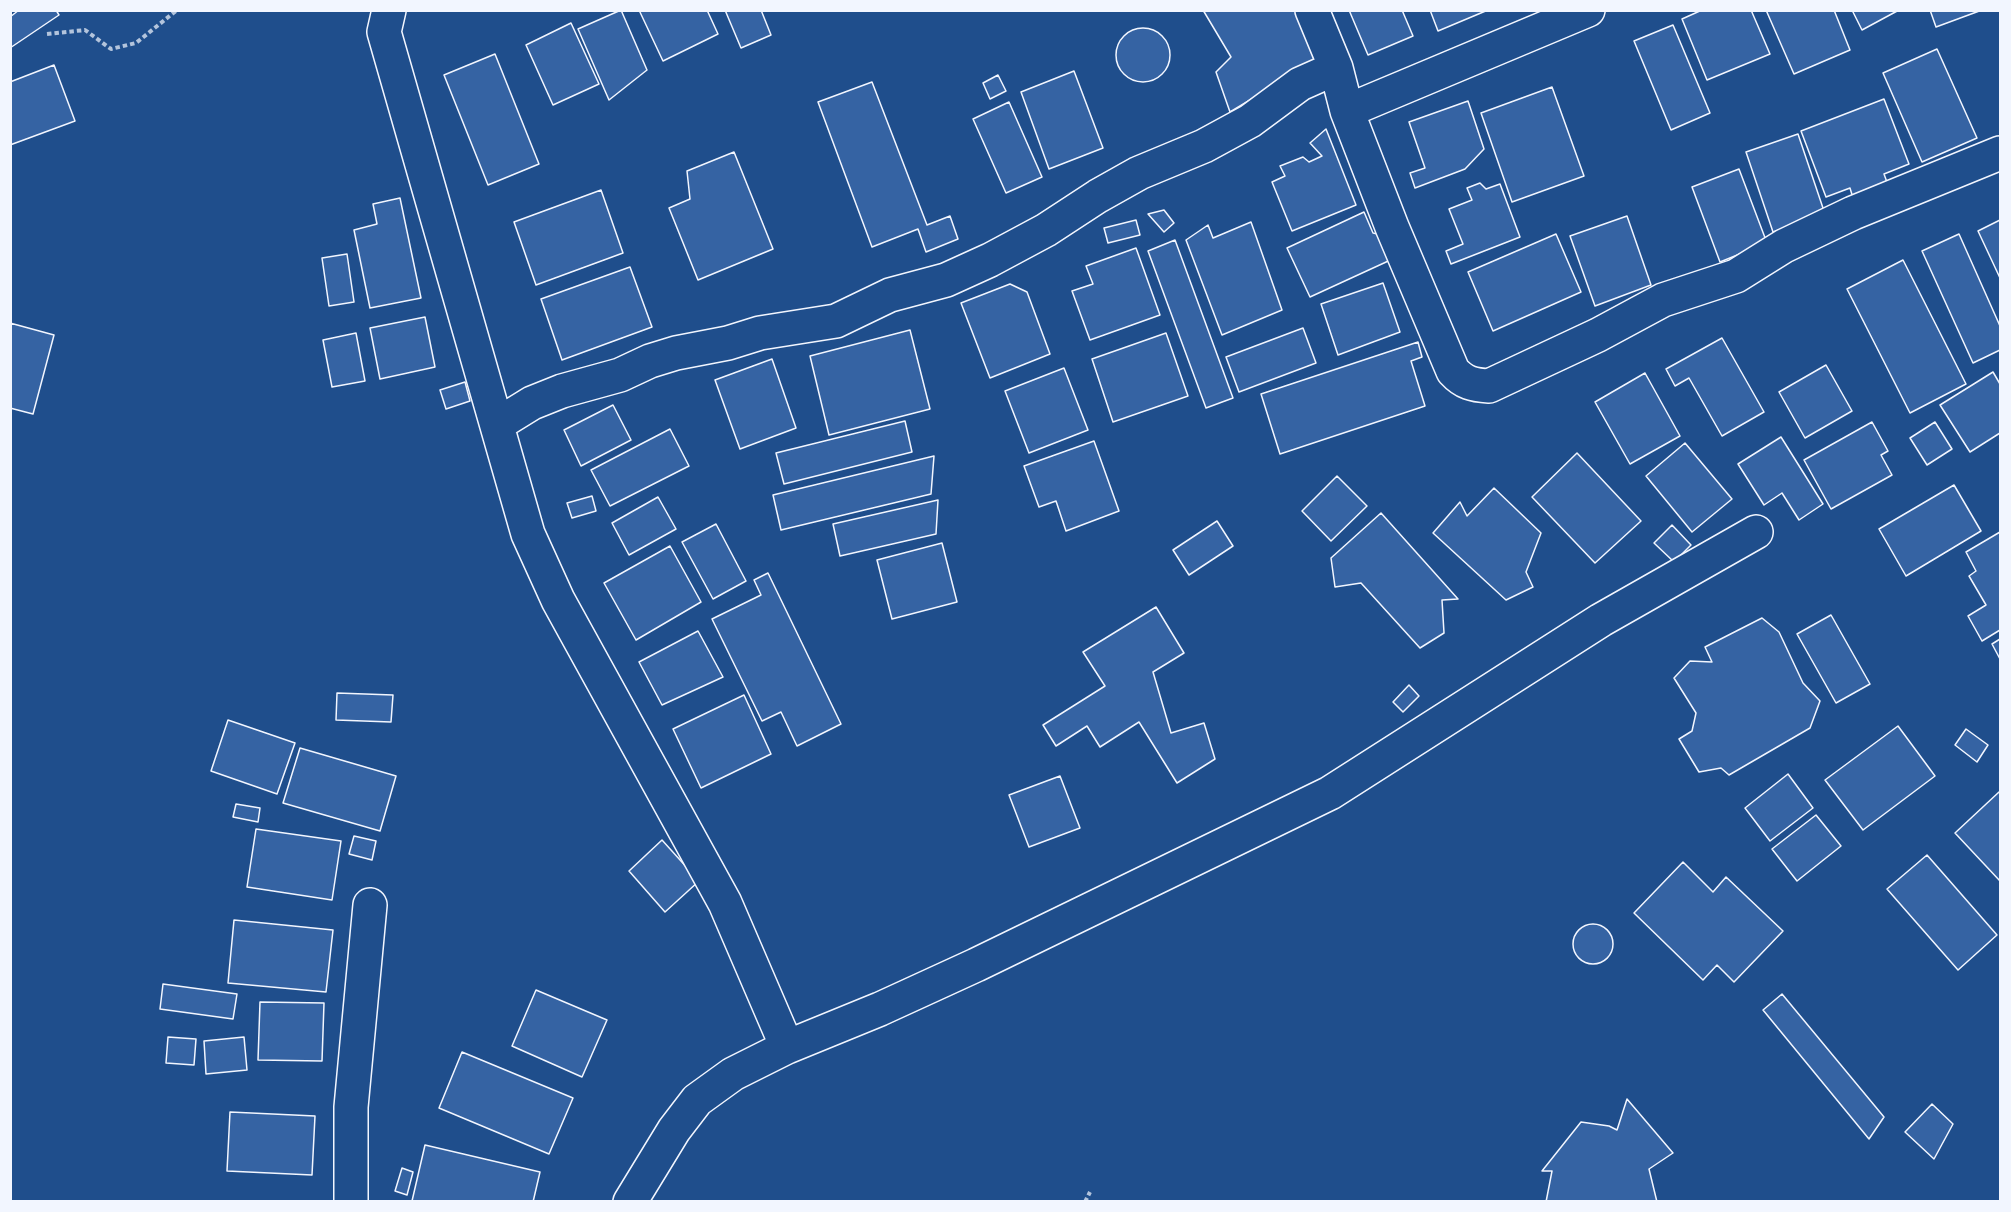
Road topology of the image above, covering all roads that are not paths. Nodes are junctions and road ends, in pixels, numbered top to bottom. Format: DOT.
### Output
graph roads {
  1 [pos="389,10"];
  2 [pos="1312,10"];
  3 [pos="1588,10"];
  4 [pos="1336,68"];
  5 [pos="1347,111"];
  6 [pos="2001,153"];
  7 [pos="498,424"];
  8 [pos="1756,532"];
  9 [pos="370,905"];
  10 [pos="787,1047"];
  11 [pos="351,1202"];
  12 [pos="630,1202"];
  1 -- 7 [label="street"];
  2 -- 4 [label="street"];
  3 -- 5 [label="street"];
  4 -- 5 [label="street"];
  4 -- 7 [label="street"];
  5 -- 6 [label="street"];
  7 -- 10 [label="street"];
  8 -- 10 [label="street"];
  9 -- 11 [label="street"];
  10 -- 12 [label="street"];
}
